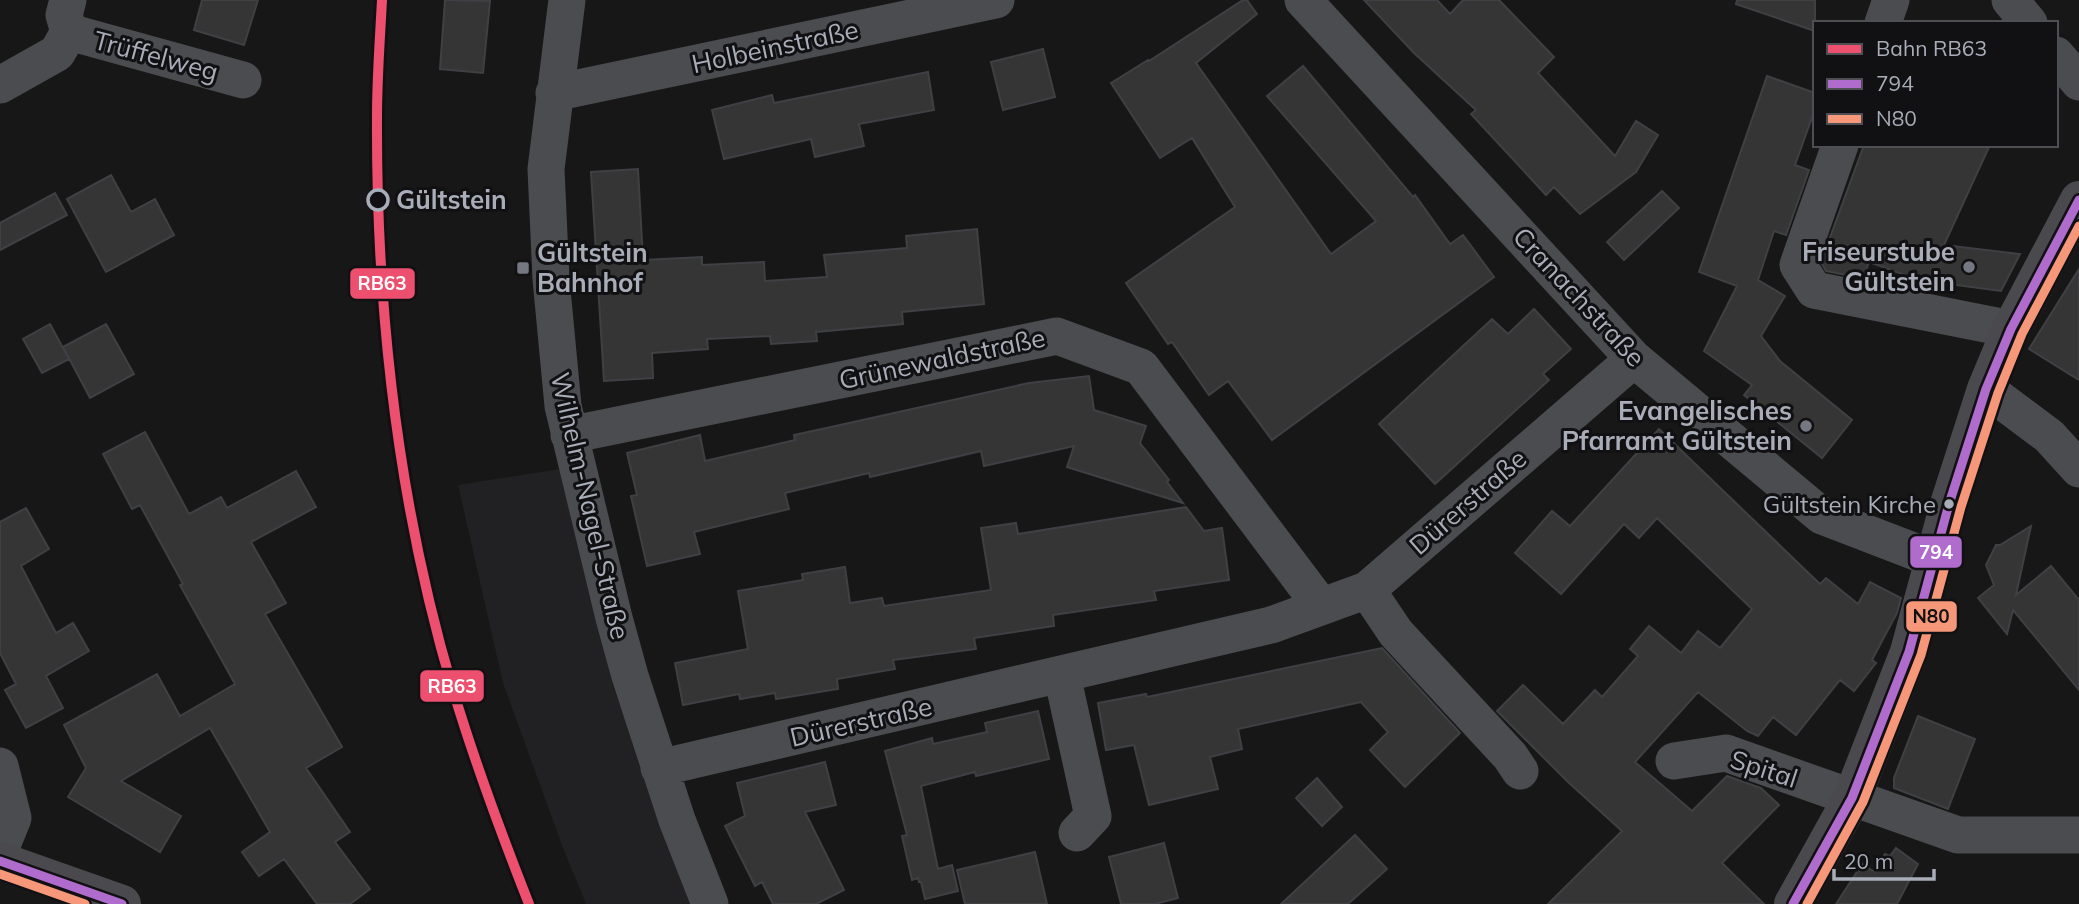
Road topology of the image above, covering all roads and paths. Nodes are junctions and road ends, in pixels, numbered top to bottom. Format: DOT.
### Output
graph roads {
  1 [pos="567,0"];
  2 [pos="996,0"];
  3 [pos="1303,0"];
  4 [pos="1891,0"];
  5 [pos="2010,0"];
  6 [pos="69,16"];
  7 [pos="1884,21"];
  8 [pos="2027,21"];
  9 [pos="2058,57"];
  10 [pos="243,80"];
  11 [pos="2079,82"];
  12 [pos="0,85"];
  13 [pos="554,93"];
  14 [pos="1839,147"];
  15 [pos="2079,200"];
  16 [pos="2011,329"];
  17 [pos="1634,359"];
  18 [pos="1986,389"];
  19 [pos="569,435"];
  20 [pos="2079,469"];
  21 [pos="1934,559"];
  22 [pos="1367,590"];
  23 [pos="1321,606"];
  24 [pos="1062,675"];
  25 [pos="1674,761"];
  26 [pos="0,766"];
  27 [pos="659,768"];
  28 [pos="1520,771"];
  29 [pos="1853,798"];
  30 [pos="1077,833"];
  31 [pos="2079,835"];
  32 [pos="0,850"];
  33 [pos="0,861"];
  34 [pos="122,904"];
  35 [pos="710,904"];
  36 [pos="1793,904"];
  1 -- 13 [label="street, Wilhelm-Nagel-Straße"];
  2 -- 13 [label="street, Holbeinstraße"];
  3 -- 17 [label="street, Cranachstraße"];
  4 -- 7 [label="street"];
  5 -- 8 [label="street"];
  6 -- 10 [label="street, Trüffelweg"];
  6 -- 12 [label="street, Trüffelweg"];
  9 -- 11 [label="street"];
  13 -- 19 [label="street, Wilhelm-Nagel-Straße"];
  14 -- 16 [label="street"];
  15 -- 16 [label="street"];
  16 -- 18 [label="street"];
  17 -- 21 [label="street, Cranachstraße"];
  17 -- 22 [label="street, Dürerstraße"];
  18 -- 20 [label="street"];
  18 -- 21 [label="street"];
  19 -- 23 [label="street, Grünewaldstraße"];
  19 -- 27 [label="street, Wilhelm-Nagel-Straße"];
  21 -- 29 [label="street"];
  22 -- 23 [label="street, Dürerstraße"];
  22 -- 28 [label="street"];
  23 -- 24 [label="street, Dürerstraße"];
  24 -- 27 [label="street, Dürerstraße"];
  24 -- 30 [label="street"];
  25 -- 29 [label="street, Spital"];
  26 -- 32 [label="street"];
  27 -- 35 [label="street, Wilhelm-Nagel-Straße"];
  29 -- 31 [label="street, Spital"];
  29 -- 36 [label="street"];
  33 -- 34 [label="street"];
}
